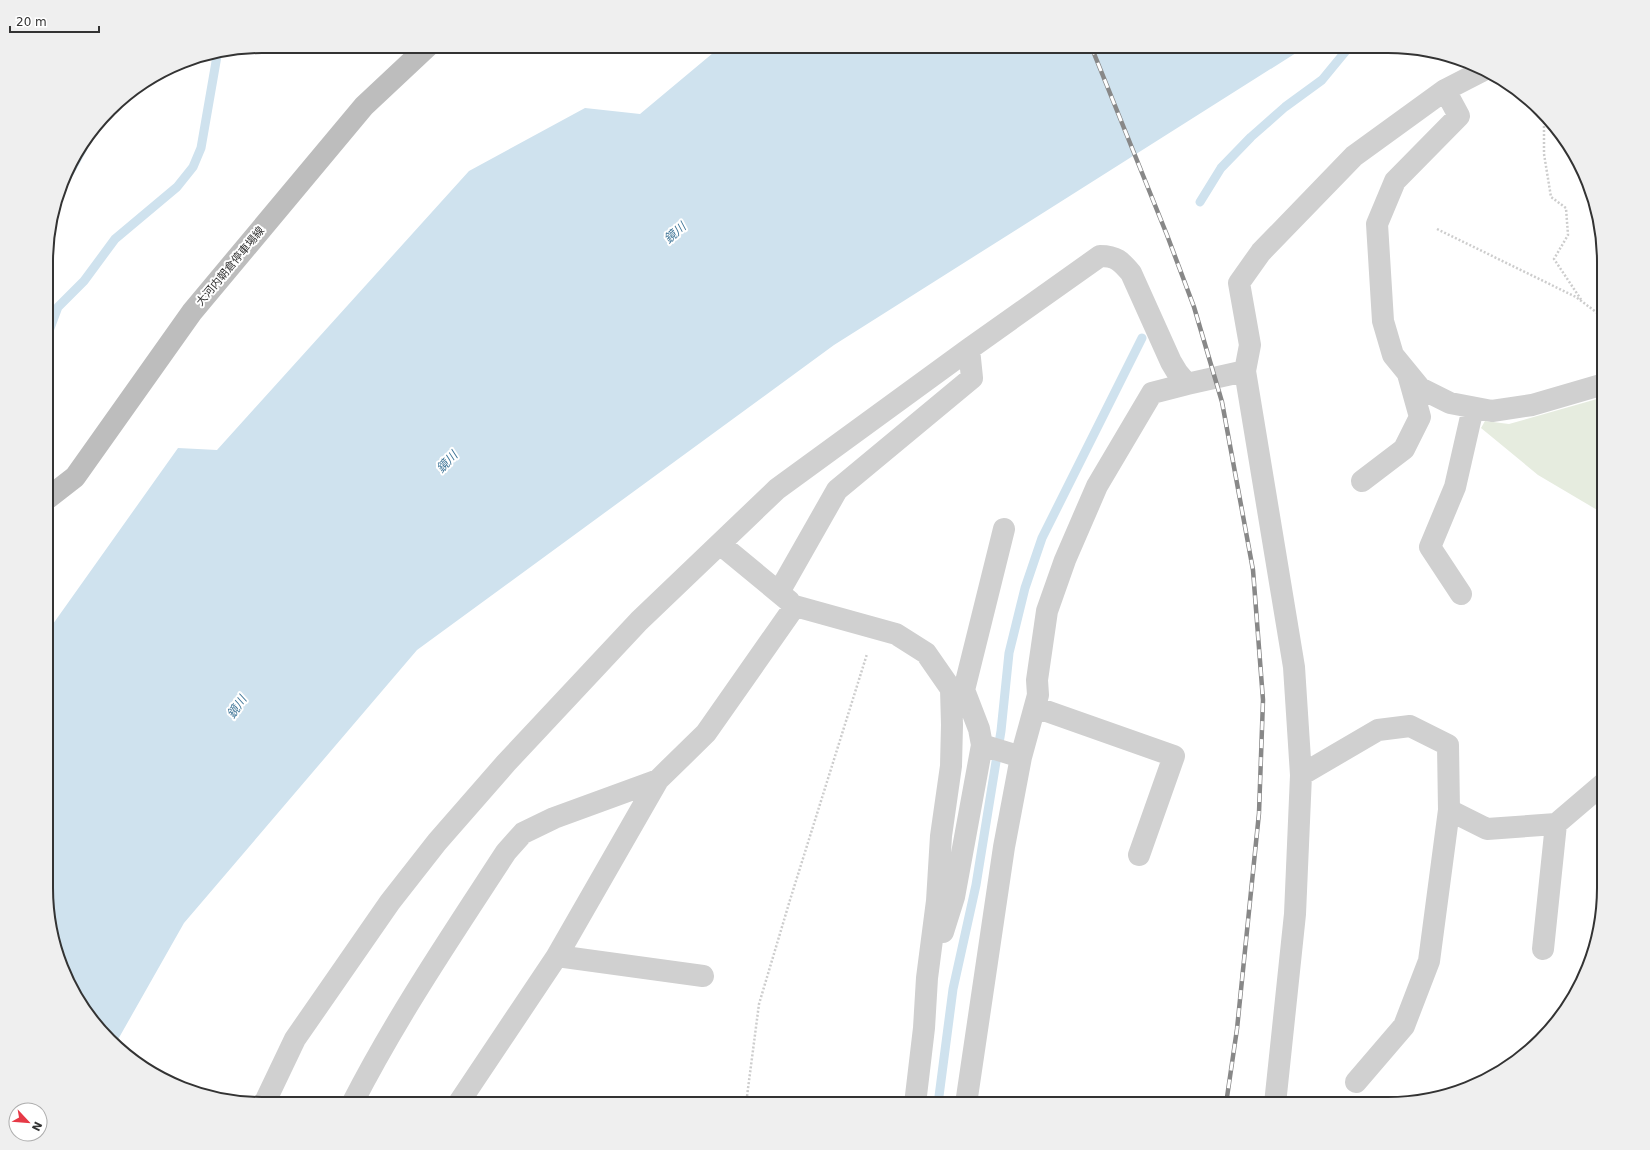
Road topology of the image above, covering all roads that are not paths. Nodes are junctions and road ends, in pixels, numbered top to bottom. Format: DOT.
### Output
graph roads {
  1 [pos="421,53"];
  2 [pos="1477,73"];
  3 [pos="1445,90"];
  4 [pos="969,349"];
  5 [pos="1245,371"];
  6 [pos="1407,373"];
  7 [pos="1187,384"];
  8 [pos="1597,386"];
  9 [pos="1473,408"];
  10 [pos="1362,481"];
  11 [pos="53,494"];
  12 [pos="1004,529"];
  13 [pos="720,544"];
  14 [pos="778,592"];
  15 [pos="1461,594"];
  16 [pos="795,606"];
  17 [pos="957,690"];
  18 [pos="1035,708"];
  19 [pos="983,746"];
  20 [pos="1019,756"];
  21 [pos="1301,775"];
  22 [pos="658,780"];
  23 [pos="1597,789"];
  24 [pos="1449,810"];
  25 [pos="1556,824"];
  26 [pos="1139,855"];
  27 [pos="1543,949"];
  28 [pos="557,956"];
  29 [pos="703,976"];
  30 [pos="927,978"];
  31 [pos="1356,1082"];
  32 [pos="267,1097"];
  33 [pos="356,1097"];
  34 [pos="463,1097"];
  35 [pos="916,1097"];
  36 [pos="967,1097"];
  37 [pos="1276,1097"];
  1 -- 11 [label="main road, 大河内朝倉停車場線"];
  2 -- 3 [label="street"];
  3 -- 5 [label="street"];
  3 -- 6 [label="street"];
  4 -- 7 [label="street"];
  4 -- 13 [label="street"];
  4 -- 14 [label="street"];
  5 -- 7 [label="street"];
  5 -- 21 [label="street"];
  6 -- 9 [label="street"];
  6 -- 10 [label="street"];
  7 -- 18 [label="street"];
  8 -- 9 [label="street"];
  9 -- 15 [label="street"];
  12 -- 17 [label="street"];
  13 -- 14 [label="street"];
  13 -- 32 [label="street"];
  14 -- 16 [label="street"];
  16 -- 17 [label="street"];
  16 -- 22 [label="street"];
  17 -- 19 [label="street"];
  17 -- 30 [label="street"];
  18 -- 20 [label="street"];
  18 -- 26 [label="street"];
  19 -- 20 [label="street"];
  19 -- 30 [label="street"];
  20 -- 36 [label="street"];
  21 -- 24 [label="street"];
  21 -- 37 [label="street"];
  22 -- 28 [label="street"];
  22 -- 33 [label="street"];
  23 -- 25 [label="street"];
  24 -- 25 [label="street"];
  24 -- 31 [label="street"];
  25 -- 27 [label="street"];
  28 -- 29 [label="street"];
  28 -- 34 [label="street"];
  30 -- 35 [label="street"];
}
